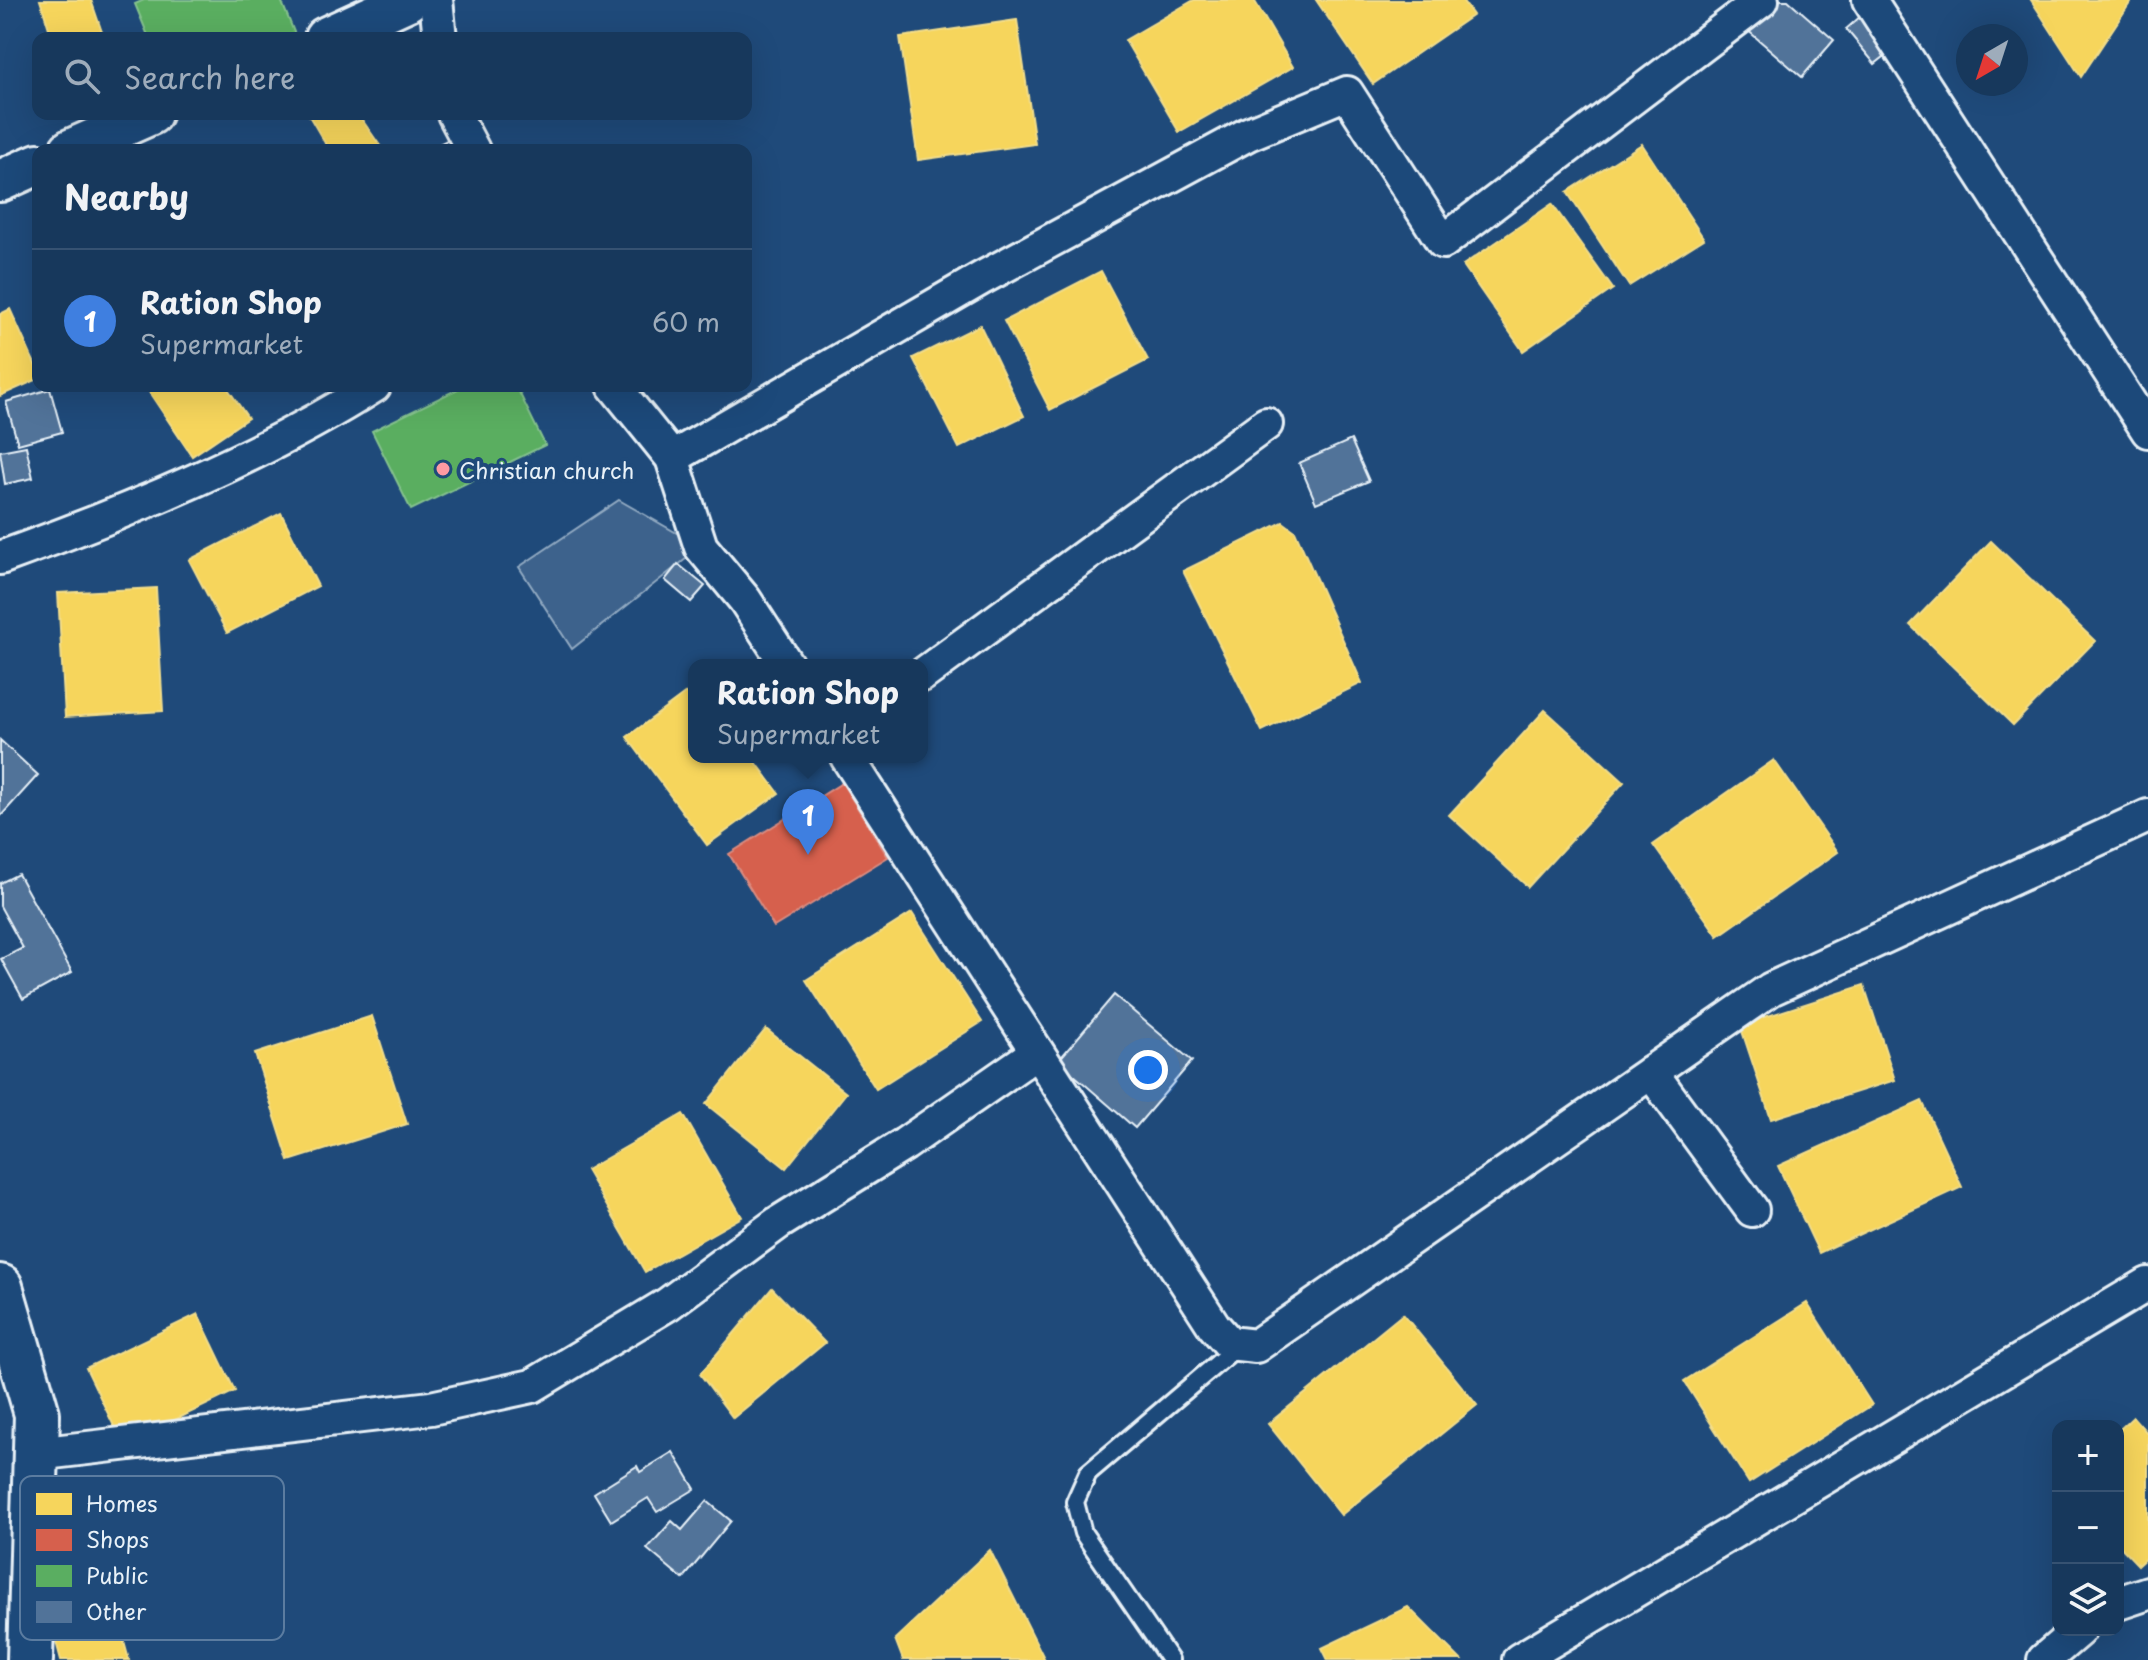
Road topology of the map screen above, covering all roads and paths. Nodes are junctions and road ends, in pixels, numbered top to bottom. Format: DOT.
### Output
graph roads {
  1 [pos="408,0"];
  2 [pos="436,0"];
  3 [pos="1762,0"];
  4 [pos="1869,0"];
  5 [pos="338,32"];
  6 [pos="439,32"];
  7 [pos="138,120"];
  8 [pos="457,120"];
  9 [pos="84,144"];
  10 [pos="470,144"];
  11 [pos="32,167"];
  12 [pos="0,181"];
  13 [pos="363,392"];
  14 [pos="619,392"];
  15 [pos="1266,424"];
  16 [pos="2148,431"];
  17 [pos="672,458"];
  18 [pos="0,558"];
  19 [pos="783,659"];
  20 [pos="928,671"];
  21 [pos="851,763"];
  22 [pos="2148,816"];
  23 [pos="1037,1052"];
  24 [pos="1651,1072"];
  25 [pos="1752,1210"];
  26 [pos="2148,1284"];
  27 [pos="0,1287"];
  28 [pos="1240,1344"];
  29 [pos="36,1454"];
  30 [pos="35,1476"];
  31 [pos="2148,1593"];
  32 [pos="2124,1601"];
  33 [pos="2072,1636"];
  34 [pos="31,1640"];
  35 [pos="30,1660"];
  36 [pos="1170,1660"];
  37 [pos="1519,1660"];
  38 [pos="2044,1660"];
  1 -- 5 [label="street"];
  2 -- 6 [label="street"];
  3 -- 17 [label="street"];
  4 -- 16 [label="street"];
  7 -- 9 [label="street"];
  8 -- 10 [label="street"];
  11 -- 12 [label="street"];
  13 -- 18 [label="street"];
  14 -- 17 [label="street"];
  15 -- 20 [label="street"];
  17 -- 19 [label="street"];
  21 -- 23 [label="street"];
  22 -- 24 [label="street"];
  23 -- 28 [label="street"];
  23 -- 29 [label="street"];
  24 -- 25 [label="street"];
  24 -- 28 [label="street"];
  26 -- 37 [label="street"];
  27 -- 29 [label="main road"];
  28 -- 36 [label="lane"];
  29 -- 30 [label="main road"];
  31 -- 32 [label="street"];
  33 -- 38 [label="street"];
  34 -- 35 [label="main road"];
}
